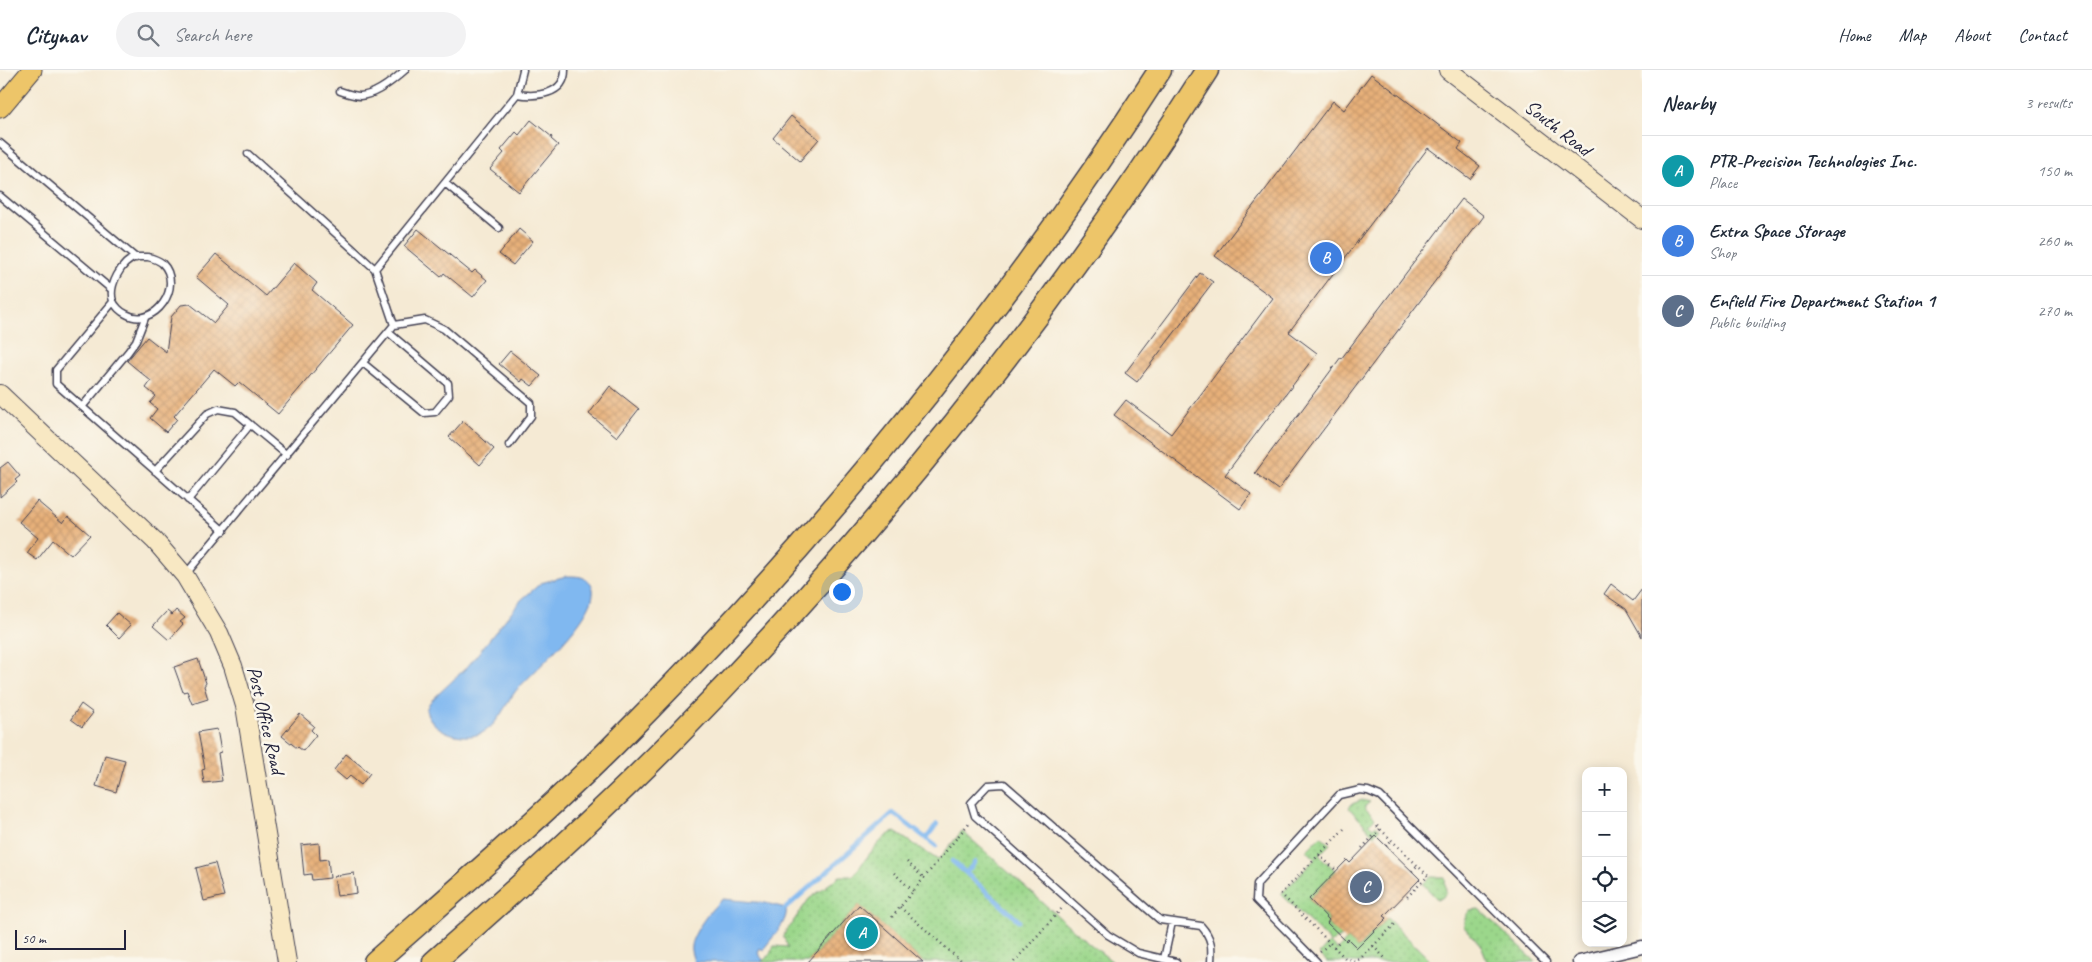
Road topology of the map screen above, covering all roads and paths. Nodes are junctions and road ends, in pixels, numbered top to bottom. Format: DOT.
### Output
graph roads {
  1 [pos="32,70"];
  2 [pos="404,70"];
  3 [pos="523,70"];
  4 [pos="565,70"];
  5 [pos="1160,70"];
  6 [pos="1207,70"];
  7 [pos="1448,70"];
  8 [pos="340,91"];
  9 [pos="517,94"];
  10 [pos="0,108"];
  11 [pos="0,143"];
  12 [pos="248,154"];
  13 [pos="445,183"];
  14 [pos="0,196"];
  15 [pos="1642,219"];
  16 [pos="499,228"];
  17 [pos="136,258"];
  18 [pos="375,269"];
  19 [pos="111,289"];
  20 [pos="113,302"];
  21 [pos="144,318"];
  22 [pos="394,325"];
  23 [pos="388,332"];
  24 [pos="363,363"];
  25 [pos="0,394"];
  26 [pos="82,407"];
  27 [pos="250,425"];
  28 [pos="509,445"];
  29 [pos="287,455"];
  30 [pos="155,471"];
  31 [pos="188,500"];
  32 [pos="224,531"];
  33 [pos="185,576"];
  34 [pos="974,816"];
  35 [pos="1377,826"];
  36 [pos="1344,830"];
  37 [pos="1380,830"];
  38 [pos="1392,840"];
  39 [pos="1386,846"];
  40 [pos="1362,848"];
  41 [pos="1319,855"];
  42 [pos="907,862"];
  43 [pos="1417,866"];
  44 [pos="1337,871"];
  45 [pos="1412,871"];
  46 [pos="894,873"];
  47 [pos="924,878"];
  48 [pos="913,890"];
  49 [pos="1407,897"];
  50 [pos="1069,900"];
  51 [pos="900,907"];
  52 [pos="892,917"];
  53 [pos="1172,922"];
  54 [pos="1396,923"];
  55 [pos="1341,940"];
  56 [pos="1373,946"];
  57 [pos="1334,947"];
  58 [pos="1642,947"];
  59 [pos="1385,958"];
  60 [pos="1164,959"];
  61 [pos="1602,959"];
  62 [pos="287,962"];
  63 [pos="374,962"];
  64 [pos="434,962"];
  65 [pos="962,962"];
  66 [pos="1014,962"];
  67 [pos="1176,962"];
  68 [pos="1211,962"];
  69 [pos="1317,962"];
  70 [pos="1546,962"];
  71 [pos="1579,962"];
  1 -- 10 [label="main road"];
  2 -- 8 [label="lane"];
  3 -- 9 [label="lane"];
  4 -- 9 [label="lane"];
  5 -- 63 [label="highway"];
  6 -- 64 [label="highway"];
  7 -- 15 [label="street, South Road"];
  9 -- 13 [label="lane"];
  11 -- 17 [label="lane"];
  12 -- 18 [label="lane"];
  13 -- 16 [label="lane"];
  13 -- 18 [label="lane"];
  14 -- 19 [label="lane"];
  17 -- 19 [label="lane"];
  17 -- 21 [label="lane"];
  18 -- 22 [label="lane"];
  19 -- 20 [label="lane"];
  20 -- 21 [label="lane"];
  20 -- 26 [label="lane"];
  21 -- 26 [label="lane"];
  22 -- 23 [label="lane"];
  22 -- 28 [label="lane"];
  23 -- 24 [label="lane"];
  23 -- 24 [label="lane"];
  24 -- 29 [label="lane"];
  25 -- 33 [label="street, Post Office Road"];
  26 -- 30 [label="lane"];
  27 -- 29 [label="lane"];
  27 -- 30 [label="lane"];
  27 -- 31 [label="lane"];
  29 -- 32 [label="lane"];
  30 -- 31 [label="lane"];
  31 -- 32 [label="lane"];
  32 -- 33 [label="lane"];
  33 -- 62 [label="street, Post Office Road"];
  34 -- 47 [label="path"];
  34 -- 50 [label="lane"];
  34 -- 53 [label="lane"];
  35 -- 37 [label="path"];
  36 -- 41 [label="path"];
  37 -- 38 [label="path"];
  37 -- 40 [label="path"];
  38 -- 39 [label="path"];
  38 -- 43 [label="path"];
  41 -- 44 [label="path"];
  41 -- 57 [label="path"];
  42 -- 47 [label="path"];
  43 -- 45 [label="path"];
  43 -- 49 [label="path"];
  46 -- 48 [label="path"];
  47 -- 48 [label="path"];
  48 -- 51 [label="path"];
  50 -- 60 [label="lane"];
  50 -- 66 [label="path"];
  51 -- 52 [label="path"];
  51 -- 65 [label="path"];
  53 -- 60 [label="lane"];
  53 -- 68 [label="lane"];
  54 -- 56 [label="path"];
  55 -- 57 [label="path"];
  56 -- 57 [label="path"];
  56 -- 59 [label="path"];
  58 -- 61 [label="street"];
  60 -- 67 [label="lane"];
  61 -- 71 [label="street"];
  69 -- 70 [label="lane"];
}
